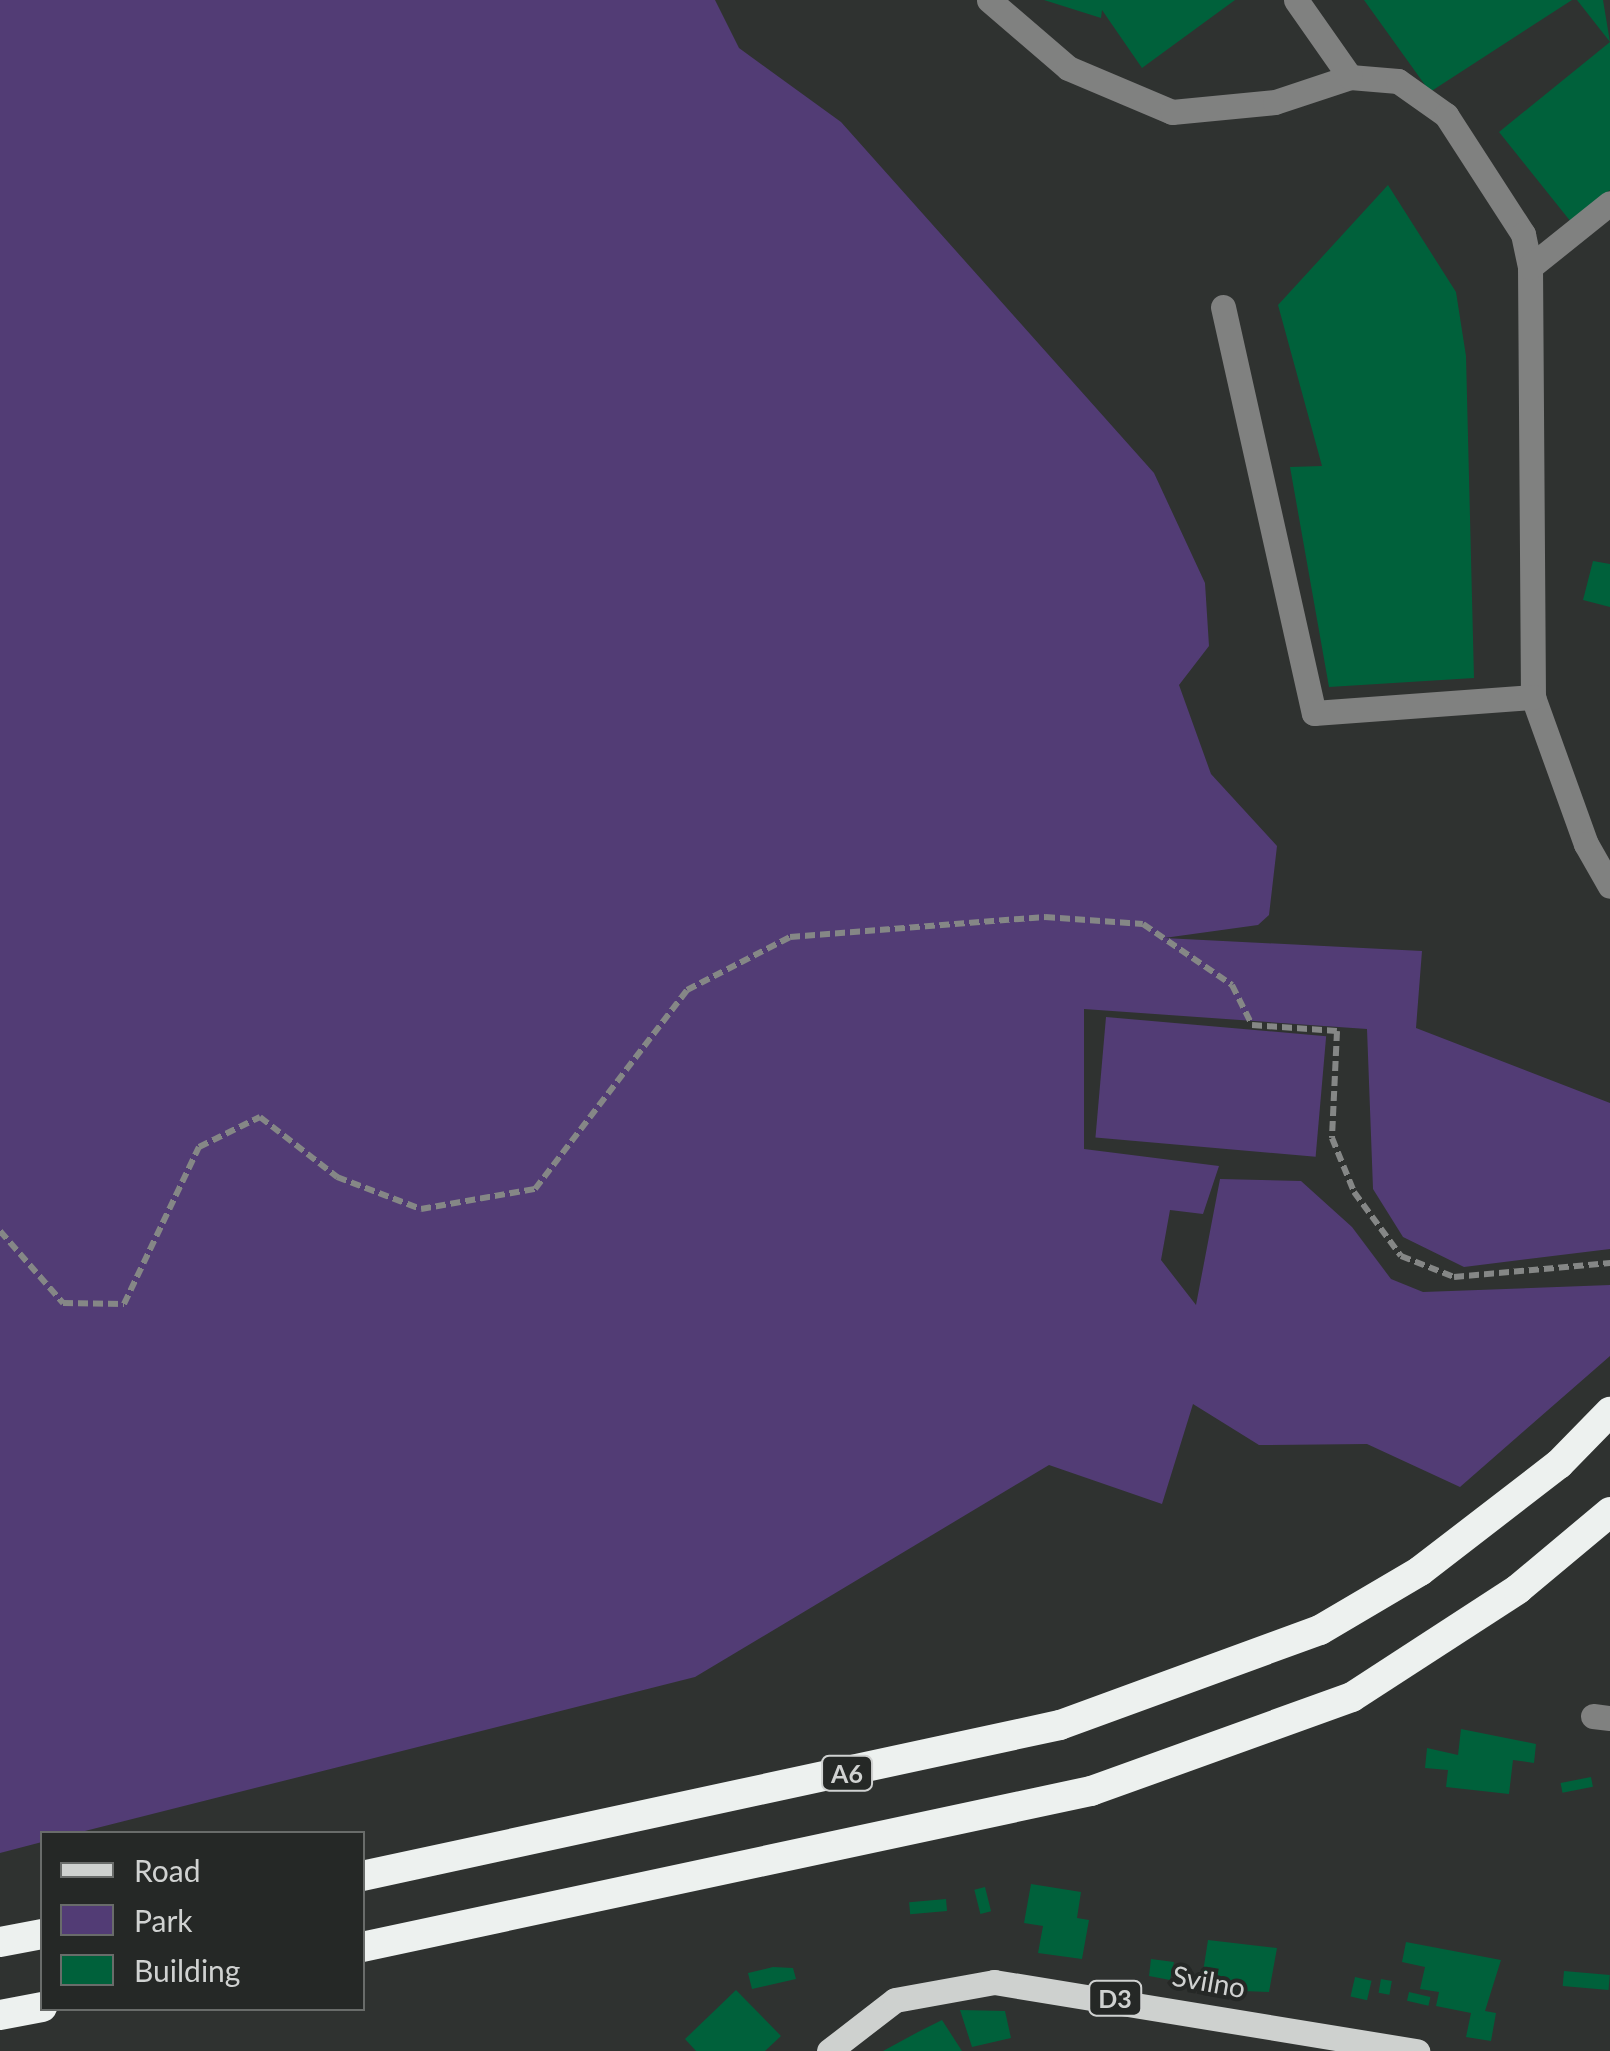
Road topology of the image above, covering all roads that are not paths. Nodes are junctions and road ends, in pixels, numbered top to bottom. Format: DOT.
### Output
graph roads {
  1 [pos="989,0"];
  2 [pos="1296,0"];
  3 [pos="1350,77"];
  4 [pos="1610,203"];
  5 [pos="1530,267"];
  6 [pos="1223,306"];
  7 [pos="1533,697"];
  8 [pos="1610,886"];
  9 [pos="1610,1412"];
  10 [pos="1610,1512"];
  11 [pos="365,1875"];
  12 [pos="40,1934"];
  13 [pos="0,1942"];
  14 [pos="365,1946"];
  15 [pos="40,2007"];
  16 [pos="0,2015"];
  17 [pos="828,2051"];
  18 [pos="1417,2051"];
  1 -- 3 [label="street"];
  2 -- 3 [label="street"];
  3 -- 5 [label="street"];
  4 -- 5 [label="street"];
  5 -- 7 [label="street"];
  6 -- 7 [label="street"];
  7 -- 8 [label="street"];
  9 -- 11 [label="highway, A6"];
  10 -- 14 [label="highway"];
  12 -- 13 [label="highway"];
  15 -- 16 [label="highway"];
  17 -- 18 [label="main road, Svilno / D3"];
}
